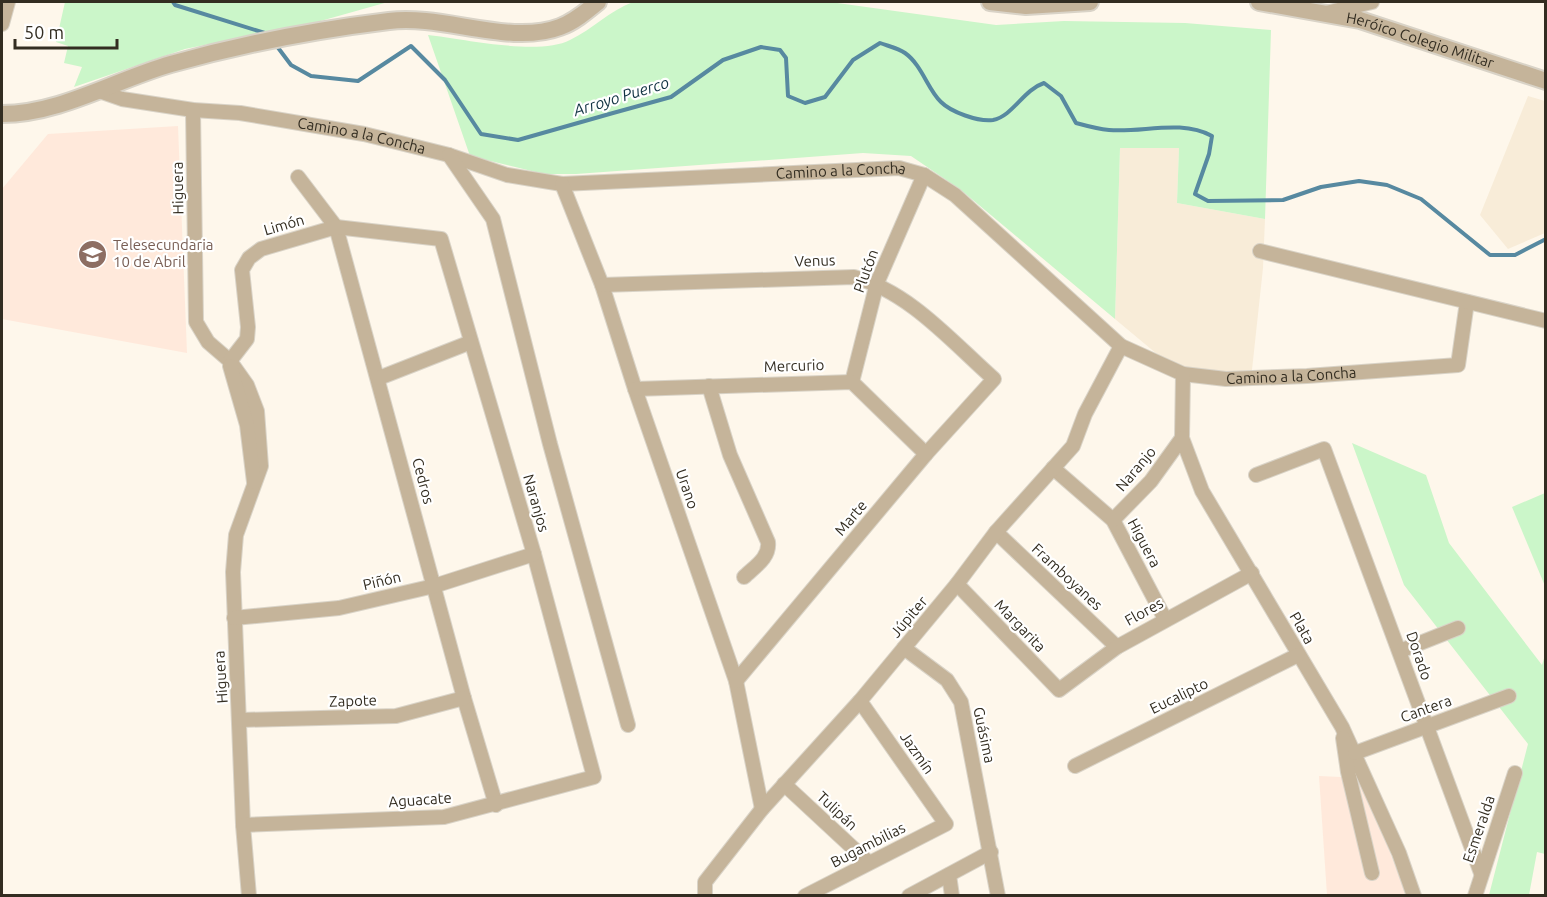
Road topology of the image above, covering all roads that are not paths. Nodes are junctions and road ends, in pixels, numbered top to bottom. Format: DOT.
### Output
graph roads {
  1 [pos="8,2"];
  2 [pos="598,2"];
  3 [pos="990,2"];
  4 [pos="1090,2"];
  5 [pos="1259,2"];
  6 [pos="1372,2"];
  7 [pos="1326,13"];
  8 [pos="2,24"];
  9 [pos="1545,81"];
  10 [pos="99,91"];
  11 [pos="193,110"];
  12 [pos="2,114"];
  13 [pos="449,155"];
  14 [pos="924,175"];
  15 [pos="298,177"];
  16 [pos="562,184"];
  17 [pos="336,227"];
  18 [pos="441,239"];
  19 [pos="1260,251"];
  20 [pos="877,283"];
  21 [pos="602,285"];
  22 [pos="1467,302"];
  23 [pos="1545,321"];
  24 [pos="471,342"];
  25 [pos="1121,346"];
  26 [pos="230,361"];
  27 [pos="1183,374"];
  28 [pos="379,378"];
  29 [pos="994,379"];
  30 [pos="852,382"];
  31 [pos="709,386"];
  32 [pos="635,389"];
  33 [pos="1182,438"];
  34 [pos="926,454"];
  35 [pos="1053,468"];
  36 [pos="1256,475"];
  37 [pos="1113,520"];
  38 [pos="996,532"];
  39 [pos="534,554"];
  40 [pos="1252,573"];
  41 [pos="744,577"];
  42 [pos="957,584"];
  43 [pos="434,586"];
  44 [pos="234,618"];
  45 [pos="1165,619"];
  46 [pos="1458,628"];
  47 [pos="1117,647"];
  48 [pos="904,648"];
  49 [pos="1400,651"];
  50 [pos="1298,655"];
  51 [pos="736,681"];
  52 [pos="1059,690"];
  53 [pos="1509,696"];
  54 [pos="464,698"];
  55 [pos="860,701"];
  56 [pos="241,720"];
  57 [pos="628,725"];
  58 [pos="1342,727"];
  59 [pos="1426,727"];
  60 [pos="1355,753"];
  61 [pos="1075,766"];
  62 [pos="1515,773"];
  63 [pos="594,777"];
  64 [pos="784,784"];
  65 [pos="496,805"];
  66 [pos="762,809"];
  67 [pos="946,824"];
  68 [pos="243,825"];
  69 [pos="992,852"];
  70 [pos="868,862"];
  71 [pos="1372,873"];
  72 [pos="1481,873"];
  73 [pos="949,874"];
  74 [pos="249,896"];
  75 [pos="705,896"];
  76 [pos="805,896"];
  77 [pos="909,896"];
  78 [pos="952,896"];
  79 [pos="998,896"];
  80 [pos="1414,896"];
  81 [pos="1475,896"];
  1 -- 8 [label="street"];
  2 -- 10 [label="street"];
  3 -- 4 [label="street"];
  5 -- 7 [label="street, Heróico Colegio Militar"];
  6 -- 7 [label="street"];
  7 -- 9 [label="street, Heróico Colegio Militar"];
  10 -- 11 [label="street, Camino a la Concha"];
  10 -- 12 [label="street"];
  11 -- 13 [label="street, Camino a la Concha"];
  11 -- 26 [label="street, Higuera"];
  13 -- 16 [label="street, Camino a la Concha"];
  13 -- 57 [label="street"];
  14 -- 16 [label="street, Camino a la Concha"];
  14 -- 20 [label="street, Plutón"];
  14 -- 25 [label="street, Camino a la Concha"];
  15 -- 17 [label="street, Cedros"];
  16 -- 21 [label="street, Urano"];
  17 -- 18 [label="street, Limón"];
  17 -- 26 [label="street, Limón"];
  17 -- 28 [label="street, Cedros"];
  18 -- 24 [label="street, Naranjos"];
  19 -- 22 [label="street"];
  20 -- 21 [label="street, Venus"];
  20 -- 29 [label="street, Venus"];
  20 -- 30 [label="street, Plutón"];
  21 -- 32 [label="street, Urano"];
  22 -- 23 [label="street"];
  22 -- 27 [label="street, Camino a la Concha"];
  24 -- 28 [label="street"];
  24 -- 39 [label="street, Naranjos"];
  25 -- 27 [label="street, Camino a la Concha"];
  25 -- 35 [label="street, Júpiter"];
  26 -- 44 [label="street, Higuera"];
  27 -- 33 [label="street, Plata"];
  28 -- 43 [label="street, Cedros"];
  29 -- 34 [label="street, Marte"];
  30 -- 31 [label="street, Mercurio"];
  30 -- 34 [label="street"];
  31 -- 32 [label="street, Mercurio"];
  31 -- 41 [label="street"];
  32 -- 51 [label="street, Urano"];
  33 -- 37 [label="street, Naranjo"];
  33 -- 40 [label="street, Plata"];
  34 -- 51 [label="street, Marte"];
  35 -- 37 [label="street, Higuera"];
  35 -- 38 [label="street, Júpiter"];
  36 -- 49 [label="street, Dorado"];
  37 -- 45 [label="street, Higuera"];
  38 -- 42 [label="street, Júpiter"];
  38 -- 47 [label="street, Framboyanes"];
  39 -- 43 [label="street, Piñón"];
  39 -- 63 [label="street, Naranjos"];
  40 -- 45 [label="street, Flores"];
  40 -- 50 [label="street, Plata"];
  42 -- 48 [label="street, Júpiter"];
  42 -- 52 [label="street, Margarita"];
  43 -- 44 [label="street, Piñón"];
  43 -- 54 [label="street, Cedros"];
  44 -- 56 [label="street, Higuera"];
  45 -- 47 [label="street, Flores"];
  46 -- 49 [label="street"];
  47 -- 52 [label="street, Flores"];
  48 -- 55 [label="street, Júpiter"];
  48 -- 69 [label="street, Guásima"];
  49 -- 59 [label="street, Dorado"];
  50 -- 58 [label="street, Plata"];
  50 -- 61 [label="street, Eucalipto"];
  51 -- 66 [label="street, Urano"];
  53 -- 59 [label="street, Cantera"];
  54 -- 56 [label="street, Zapote"];
  54 -- 65 [label="street, Cedros"];
  55 -- 64 [label="street, Júpiter"];
  55 -- 67 [label="street, Jazmín"];
  56 -- 68 [label="street, Higuera"];
  58 -- 60 [label="street, Plata"];
  58 -- 71 [label="street"];
  59 -- 60 [label="street, Cantera"];
  59 -- 72 [label="street, Dorado"];
  60 -- 80 [label="street, Plata"];
  62 -- 72 [label="street, Esmeralda"];
  63 -- 65 [label="street, Aguacate"];
  64 -- 66 [label="street, Júpiter"];
  64 -- 70 [label="street, Tulipán"];
  65 -- 68 [label="street, Aguacate"];
  66 -- 75 [label="street, Júpiter"];
  67 -- 70 [label="street, Bugambilias"];
  68 -- 74 [label="street, Higuera"];
  69 -- 73 [label="street"];
  69 -- 79 [label="street, Guásima"];
  70 -- 76 [label="street, Bugambilias"];
  72 -- 81 [label="street, Esmeralda"];
  73 -- 77 [label="street"];
  73 -- 78 [label="street"];
}
